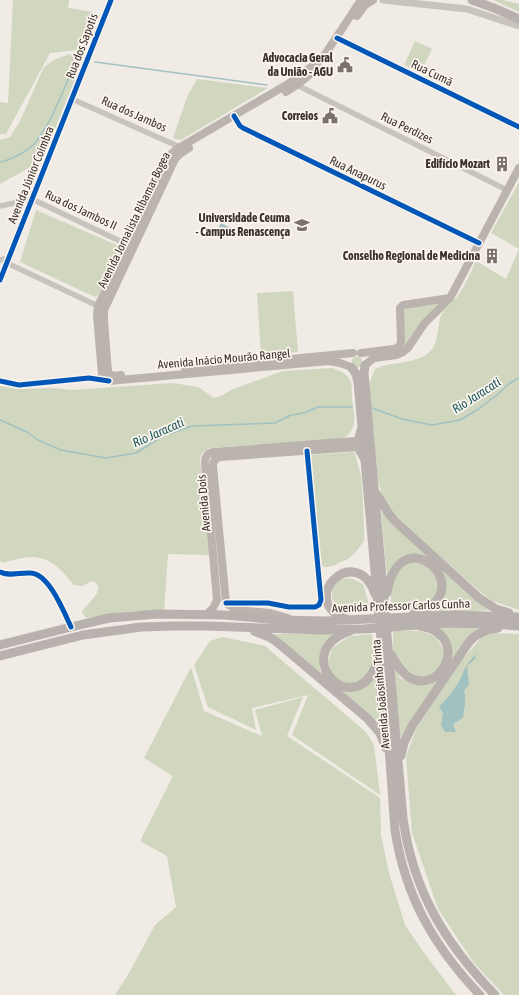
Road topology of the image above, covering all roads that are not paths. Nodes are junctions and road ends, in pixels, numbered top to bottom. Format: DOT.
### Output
graph roads {
  1 [pos="111,0"];
  2 [pos="361,0"];
  3 [pos="373,0"];
  4 [pos="383,0"];
  5 [pos="472,0"];
  6 [pos="519,19"];
  7 [pos="519,26"];
  8 [pos="339,39"];
  9 [pos="296,85"];
  10 [pos="72,99"];
  11 [pos="235,118"];
  12 [pos="519,127"];
  13 [pos="183,148"];
  14 [pos="519,168"];
  15 [pos="507,190"];
  16 [pos="32,199"];
  17 [pos="0,206"];
  18 [pos="479,243"];
  19 [pos="128,245"];
  20 [pos="0,260"];
  21 [pos="7,263"];
  22 [pos="0,280"];
  23 [pos="450,298"];
  24 [pos="98,306"];
  25 [pos="357,353"];
  26 [pos="365,365"];
  27 [pos="351,367"];
  28 [pos="111,378"];
  29 [pos="0,381"];
  30 [pos="362,424"];
  31 [pos="307,451"];
  32 [pos="365,462"];
  33 [pos="374,490"];
  34 [pos="214,519"];
  35 [pos="0,572"];
  36 [pos="226,604"];
  37 [pos="382,606"];
  38 [pos="244,611"];
  39 [pos="207,614"];
  40 [pos="234,616"];
  41 [pos="519,616"];
  42 [pos="352,620"];
  43 [pos="300,621"];
  44 [pos="403,621"];
  45 [pos="71,626"];
  46 [pos="519,627"];
  47 [pos="242,628"];
  48 [pos="360,629"];
  49 [pos="0,645"];
  50 [pos="385,649"];
  51 [pos="0,656"];
  52 [pos="390,763"];
  53 [pos="399,771"];
  54 [pos="480,995"];
  55 [pos="495,995"];
  1 -- 10 [label="street, Rua dos Sapotis"];
  2 -- 8 [label="main road, Avenida Jornalista Ribamar Bogea"];
  3 -- 8 [label="main road, Avenida Jornalista Ribamar Bogea"];
  4 -- 7 [label="street"];
  5 -- 6 [label="main road"];
  8 -- 9 [label="main road, Avenida Jornalista Ribamar Bogea"];
  8 -- 11 [label="main road, Avenida Jornalista Ribamar Bogea"];
  8 -- 12 [label="street, Rua Cumã"];
  9 -- 11 [label="main road, Avenida Jornalista Ribamar Bogea"];
  9 -- 15 [label="street, Rua Perdizes"];
  10 -- 13 [label="street, Rua dos Jambos"];
  10 -- 16 [label="street, Avenida Júnior Coimbra"];
  11 -- 13 [label="main road, Avenida Jornalista Ribamar Bogea"];
  11 -- 18 [label="street, Rua Anapurus"];
  13 -- 19 [label="main road, Avenida Jornalista Ribamar Bogea"];
  13 -- 28 [label="main road, Avenida Jornalista Ribamar Bogea"];
  14 -- 15 [label="main road"];
  15 -- 18 [label="main road"];
  16 -- 17 [label="street, Rua dos Jambos II"];
  16 -- 19 [label="street, Rua dos Jambos II"];
  16 -- 21 [label="street, Avenida Júnior Coimbra"];
  18 -- 23 [label="main road"];
  19 -- 24 [label="main road, Avenida Jornalista Ribamar Bogea"];
  20 -- 21 [label="street"];
  21 -- 22 [label="street, Avenida Júnior Coimbra"];
  21 -- 24 [label="street"];
  23 -- 25 [label="main road, Avenida Inácio Mourão Rangel"];
  23 -- 26 [label="main road"];
  24 -- 28 [label="main road, Avenida Jornalista Ribamar Bogea"];
  25 -- 26 [label="main road"];
  25 -- 27 [label="main road"];
  25 -- 28 [label="main road, Avenida Inácio Mourão Rangel"];
  26 -- 27 [label="main road"];
  26 -- 33 [label="main road, Avenida Joãosinho Trinta"];
  27 -- 28 [label="main road, Avenida Inácio Mourão Rangel"];
  27 -- 30 [label="main road, Avenida Joãosinho Trinta"];
  28 -- 29 [label="street"];
  30 -- 32 [label="main road, Avenida Joãosinho Trinta"];
  30 -- 34 [label="main road, Avenida Dois"];
  31 -- 32 [label="main road, Avenida Dois"];
  31 -- 34 [label="main road, Avenida Dois"];
  31 -- 36 [label="street"];
  32 -- 37 [label="main road, Avenida Joãosinho Trinta"];
  33 -- 37 [label="main road, Avenida Joãosinho Trinta"];
  33 -- 41 [label="main road"];
  34 -- 36 [label="main road, Avenida Dois"];
  34 -- 39 [label="main road, Avenida Dois"];
  35 -- 45 [label="street"];
  36 -- 38 [label="main road"];
  37 -- 42 [label="main road"];
  37 -- 44 [label="main road"];
  37 -- 50 [label="main road, Avenida Joãosinho Trinta"];
  38 -- 40 [label="main road"];
  38 -- 43 [label="main road"];
  39 -- 40 [label="main road, Avenida Professor Carlos Cunha"];
  39 -- 45 [label="main road, Avenida Professor Carlos Cunha"];
  40 -- 43 [label="main road, Avenida Professor Carlos Cunha"];
  41 -- 44 [label="main road, Avenida Professor Carlos Cunha"];
  42 -- 43 [label="main road, Avenida Professor Carlos Cunha"];
  42 -- 44 [label="main road, Avenida Professor Carlos Cunha"];
  44 -- 46 [label="main road, Avenida Professor Carlos Cunha"];
  44 -- 48 [label="main road, Avenida Professor Carlos Cunha"];
  44 -- 50 [label="main road"];
  45 -- 49 [label="main road, Avenida Professor Carlos Cunha"];
  46 -- 53 [label="main road"];
  47 -- 48 [label="main road, Avenida Professor Carlos Cunha"];
  47 -- 51 [label="main road, Avenida Professor Carlos Cunha"];
  47 -- 52 [label="main road"];
  48 -- 50 [label="main road"];
  50 -- 52 [label="main road, Avenida Joãosinho Trinta"];
  50 -- 53 [label="main road, Avenida Joãosinho Trinta"];
  52 -- 54 [label="main road, Avenida Joãosinho Trinta"];
  53 -- 55 [label="main road, Avenida Joãosinho Trinta"];
}
